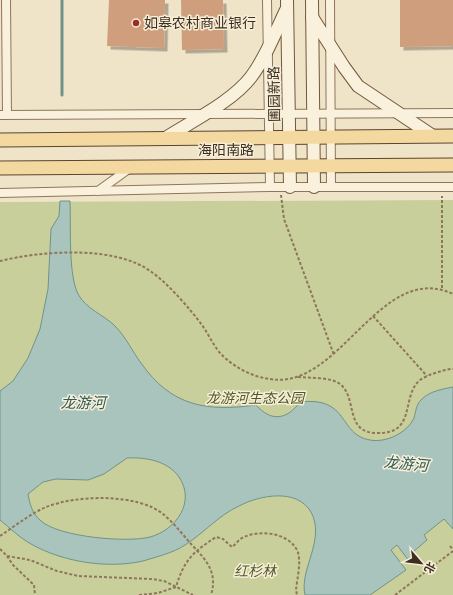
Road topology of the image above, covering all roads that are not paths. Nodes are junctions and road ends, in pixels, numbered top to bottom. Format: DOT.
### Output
graph roads {
  1 [pos="6,0"];
  2 [pos="267,0"];
  3 [pos="312,0"];
  4 [pos="330,0"];
  5 [pos="287,3"];
  6 [pos="312,17"];
  7 [pos="330,46"];
  8 [pos="268,51"];
  9 [pos="453,113"];
  10 [pos="202,114"];
  11 [pos="290,114"];
  12 [pos="314,114"];
  13 [pos="332,114"];
  14 [pos="400,114"];
  15 [pos="4,115"];
  16 [pos="270,115"];
  17 [pos="433,136"];
  18 [pos="453,136"];
  19 [pos="332,137"];
  20 [pos="270,138"];
  21 [pos="290,138"];
  22 [pos="313,138"];
  23 [pos="164,139"];
  24 [pos="0,140"];
  25 [pos="453,165"];
  26 [pos="132,166"];
  27 [pos="270,166"];
  28 [pos="290,166"];
  29 [pos="313,166"];
  30 [pos="331,166"];
  31 [pos="0,168"];
  32 [pos="270,187"];
  33 [pos="285,187"];
  34 [pos="314,187"];
  35 [pos="331,187"];
  36 [pos="453,187"];
  37 [pos="98,191"];
  38 [pos="0,193"];
  1 -- 15 [label="street"];
  2 -- 8 [label="street"];
  3 -- 6 [label="street"];
  4 -- 7 [label="street"];
  5 -- 8 [label="street"];
  5 -- 11 [label="street, 圃园新路"];
  6 -- 7 [label="street"];
  6 -- 12 [label="street"];
  7 -- 13 [label="street"];
  7 -- 14 [label="street"];
  8 -- 10 [label="street"];
  8 -- 16 [label="street"];
  9 -- 14 [label="street"];
  10 -- 15 [label="street"];
  10 -- 16 [label="street"];
  10 -- 23 [label="street"];
  11 -- 12 [label="street"];
  11 -- 16 [label="street"];
  11 -- 21 [label="street, 圃园新路"];
  12 -- 13 [label="street"];
  12 -- 22 [label="street"];
  13 -- 14 [label="street"];
  13 -- 19 [label="street"];
  14 -- 17 [label="street"];
  16 -- 20 [label="street"];
  17 -- 18 [label="main road, 海阳南路"];
  17 -- 19 [label="main road, 海阳南路"];
  19 -- 22 [label="main road, 海阳南路"];
  19 -- 30 [label="street"];
  20 -- 21 [label="main road, 海阳南路"];
  20 -- 23 [label="main road, 海阳南路"];
  20 -- 27 [label="street"];
  21 -- 22 [label="main road, 海阳南路"];
  21 -- 28 [label="street, 圃园新路"];
  22 -- 29 [label="street"];
  23 -- 24 [label="main road, 海阳南路"];
  25 -- 30 [label="main road, 海阳南路"];
  26 -- 27 [label="main road, 海阳南路"];
  26 -- 31 [label="main road, 海阳南路"];
  26 -- 37 [label="street"];
  27 -- 28 [label="main road, 海阳南路"];
  27 -- 32 [label="street"];
  28 -- 29 [label="main road, 海阳南路"];
  28 -- 33 [label="street, 圃园新路"];
  29 -- 30 [label="main road, 海阳南路"];
  29 -- 34 [label="street"];
  30 -- 35 [label="street"];
  32 -- 33 [label="street"];
  32 -- 37 [label="street"];
  33 -- 34 [label="street"];
  34 -- 35 [label="street"];
  35 -- 36 [label="street"];
  37 -- 38 [label="street"];
}
